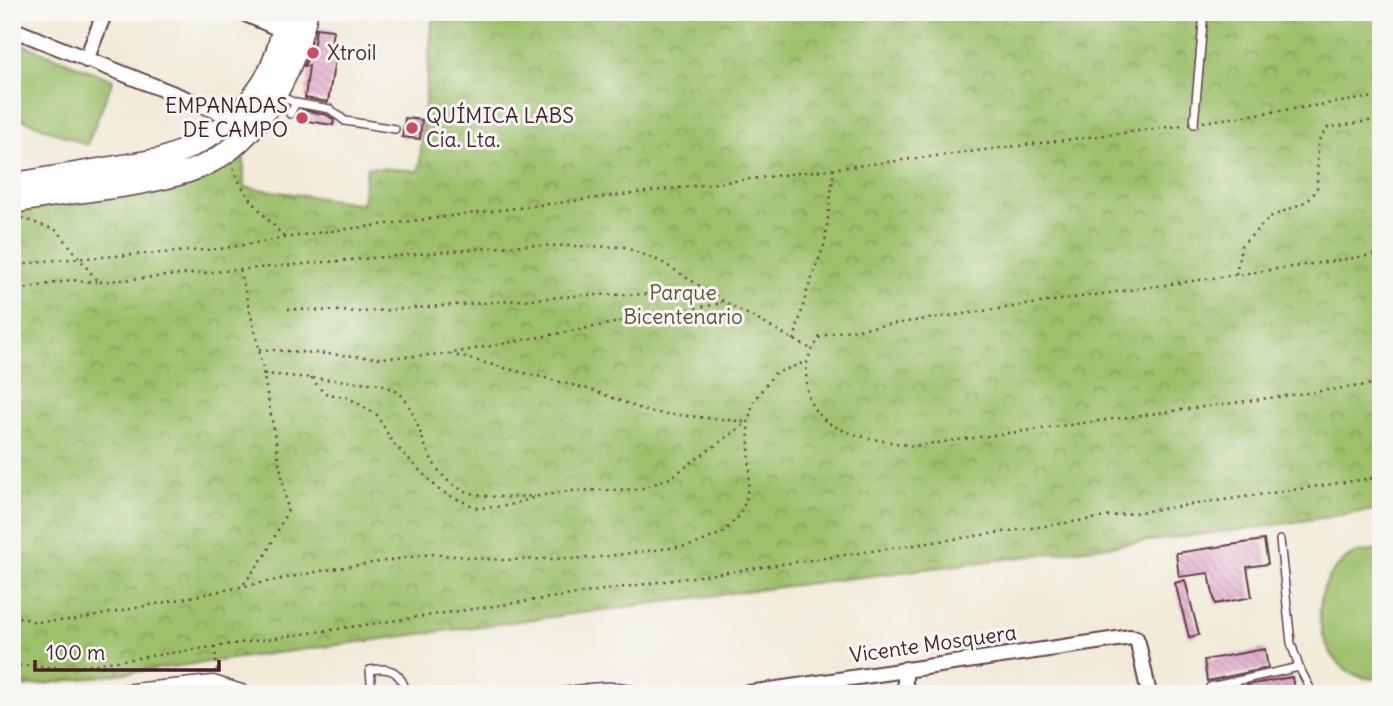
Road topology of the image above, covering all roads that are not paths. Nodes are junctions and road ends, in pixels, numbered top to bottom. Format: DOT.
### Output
graph roads {
  1 [pos="105,12"];
  2 [pos="241,12"];
  3 [pos="307,12"];
  4 [pos="1204,12"];
  5 [pos="284,21"];
  6 [pos="12,29"];
  7 [pos="86,60"];
  8 [pos="287,99"];
  9 [pos="290,114"];
  10 [pos="234,118"];
  11 [pos="1194,124"];
  12 [pos="395,129"];
  13 [pos="12,184"];
  14 [pos="50,186"];
  15 [pos="12,203"];
  16 [pos="1280,540"];
  17 [pos="1299,667"];
  18 [pos="905,669"];
  19 [pos="1210,687"];
  20 [pos="235,691"];
  21 [pos="123,694"];
  22 [pos="372,694"];
  23 [pos="407,694"];
  24 [pos="550,694"];
  25 [pos="639,694"];
  26 [pos="742,694"];
  27 [pos="905,694"];
  28 [pos="1149,694"];
  29 [pos="1313,694"];
  1 -- 7 [label="street"];
  2 -- 5 [label="street"];
  3 -- 8 [label="main road"];
  4 -- 11 [label="lane"];
  5 -- 10 [label="main road"];
  6 -- 7 [label="street"];
  7 -- 10 [label="street"];
  8 -- 9 [label="lane"];
  8 -- 12 [label="lane"];
  8 -- 14 [label="main road"];
  10 -- 14 [label="main road"];
  13 -- 14 [label="main road"];
  14 -- 15 [label="main road"];
  16 -- 17 [label="lane"];
  17 -- 19 [label="lane"];
  17 -- 29 [label="lane"];
  18 -- 26 [label="street, Vicente Mosquera"];
  18 -- 27 [label="street"];
  18 -- 28 [label="street, Vicente Mosquera"];
  20 -- 21 [label="street"];
  22 -- 23 [label="lane"];
  24 -- 25 [label="lane"];
}
